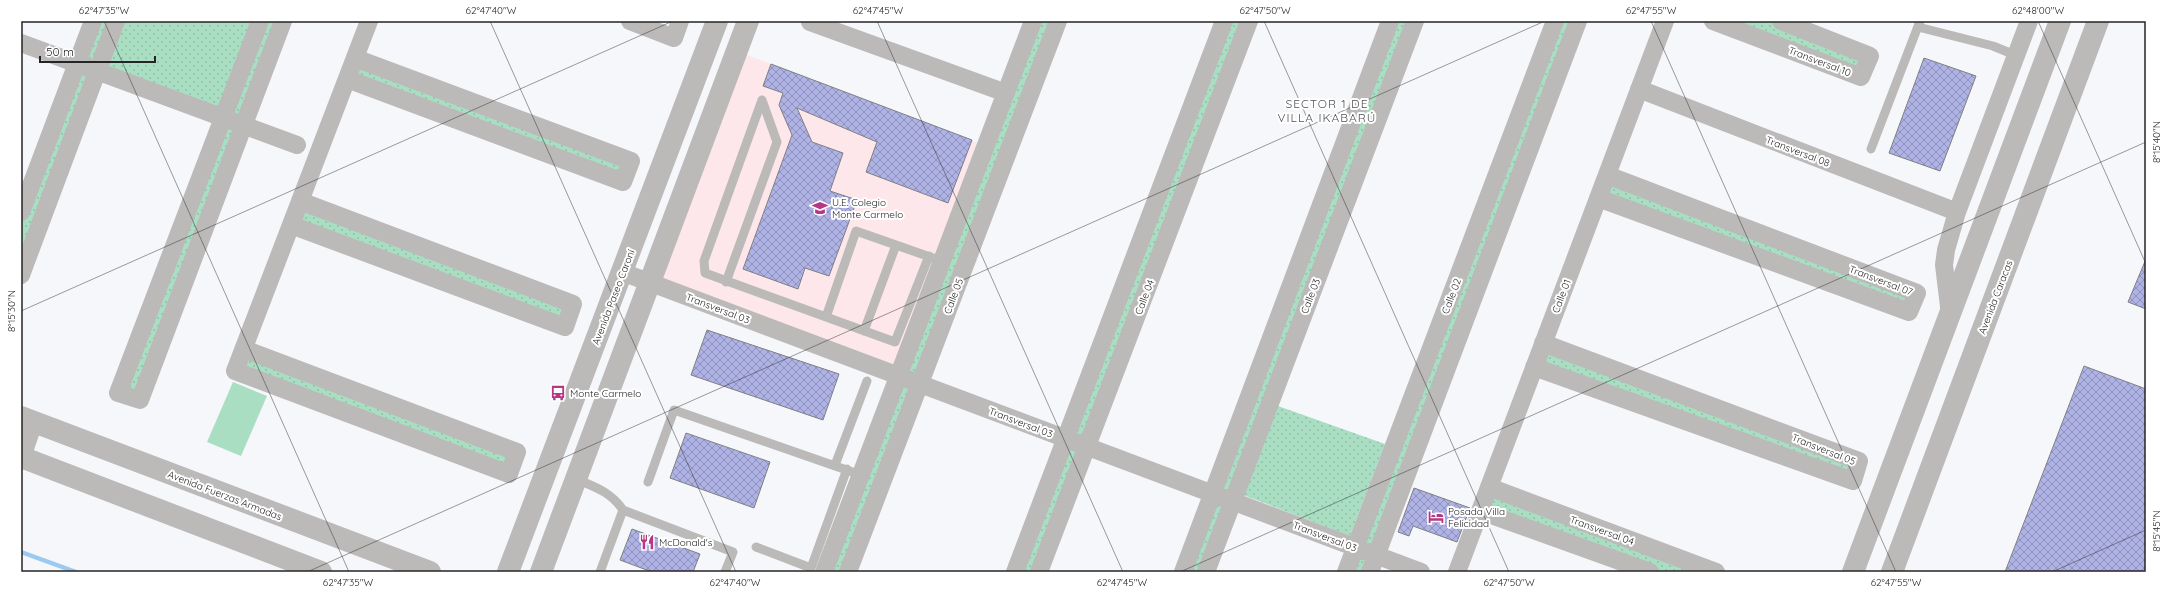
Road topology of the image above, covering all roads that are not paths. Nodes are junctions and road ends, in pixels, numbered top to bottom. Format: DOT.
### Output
graph roads {
  1 [pos="93,21"];
  2 [pos="260,21"];
  3 [pos="283,21"];
  4 [pos="369,21"];
  5 [pos="630,21"];
  6 [pos="680,21"];
  7 [pos="717,21"];
  8 [pos="748,21"];
  9 [pos="1033,21"];
  10 [pos="1058,21"];
  11 [pos="1249,21"];
  12 [pos="1390,21"];
  13 [pos="1415,21"];
  14 [pos="1555,21"];
  15 [pos="1578,21"];
  16 [pos="1665,21"];
  17 [pos="1713,21"];
  18 [pos="1781,21"];
  19 [pos="2029,21"];
  20 [pos="2060,21"];
  21 [pos="2098,21"];
  22 [pos="115,22"];
  23 [pos="810,22"];
  24 [pos="1919,24"];
  25 [pos="1222,26"];
  26 [pos="1026,39"];
  27 [pos="1242,39"];
  28 [pos="21,43"];
  29 [pos="1048,47"];
  30 [pos="2016,55"];
  31 [pos="355,58"];
  32 [pos="77,64"];
  33 [pos="99,71"];
  34 [pos="347,79"];
  35 [pos="1007,90"];
  36 [pos="1639,90"];
  37 [pos="1030,94"];
  38 [pos="1362,95"];
  39 [pos="1384,103"];
  40 [pos="222,118"];
  41 [pos="244,126"];
  42 [pos="297,145"];
  43 [pos="1507,147"];
  44 [pos="1871,149"];
  45 [pos="1527,155"];
  46 [pos="1607,175"];
  47 [pos="1598,198"];
  48 [pos="300,201"];
  49 [pos="21,212"];
  50 [pos="1957,212"];
  51 [pos="291,225"];
  52 [pos="896,245"];
  53 [pos="936,258"];
  54 [pos="964,268"];
  55 [pos="622,272"];
  56 [pos="21,275"];
  57 [pos="650,282"];
  58 [pos="726,282"];
  59 [pos="1950,315"];
  60 [pos="826,316"];
  61 [pos="864,331"];
  62 [pos="1543,343"];
  63 [pos="244,349"];
  64 [pos="1534,367"];
  65 [pos="899,377"];
  66 [pos="866,381"];
  67 [pos="919,384"];
  68 [pos="28,419"];
  69 [pos="1065,439"];
  70 [pos="1088,447"];
  71 [pos="21,458"];
  72 [pos="835,465"];
  73 [pos="888,466"];
  74 [pos="859,467"];
  75 [pos="576,479"];
  76 [pos="648,482"];
  77 [pos="1489,487"];
  78 [pos="855,492"];
  79 [pos="1212,494"];
  80 [pos="876,499"];
  81 [pos="1233,502"];
  82 [pos="623,510"];
  83 [pos="1480,511"];
  84 [pos="840,529"];
  85 [pos="862,536"];
  86 [pos="756,547"];
  87 [pos="1355,547"];
  88 [pos="830,555"];
  89 [pos="1377,556"];
  90 [pos="512,563"];
  91 [pos="545,568"];
  92 [pos="850,568"];
  93 [pos="321,572"];
  94 [pos="430,572"];
  95 [pos="497,572"];
  96 [pos="600,572"];
  97 [pos="725,572"];
  98 [pos="824,572"];
  99 [pos="1015,572"];
  100 [pos="1039,572"];
  101 [pos="1183,572"];
  102 [pos="1206,572"];
  103 [pos="1346,572"];
  104 [pos="1370,572"];
  105 [pos="1421,572"];
  106 [pos="1457,572"];
  107 [pos="1650,572"];
  108 [pos="1716,572"];
  109 [pos="1853,572"];
  110 [pos="1892,572"];
  1 -- 32 [label="street"];
  2 -- 40 [label="street"];
  3 -- 41 [label="street"];
  4 -- 31 [label="street"];
  5 -- 6 [label="street"];
  7 -- 55 [label="street, Avenida Paseo Caroní"];
  8 -- 57 [label="street"];
  9 -- 26 [label="street"];
  10 -- 29 [label="street, Calle 05"];
  11 -- 27 [label="street, Calle 04"];
  12 -- 38 [label="street"];
  13 -- 39 [label="street, Calle 03"];
  14 -- 43 [label="street, Calle 02"];
  15 -- 45 [label="street"];
  16 -- 36 [label="street, Calle 01"];
  17 -- 18 [label="street, Transversal 10"];
  19 -- 30 [label="street"];
  20 -- 59 [label="street"];
  21 -- 110 [label="street, Avenida Caracas"];
  22 -- 33 [label="street"];
  23 -- 35 [label="street"];
  24 -- 30 [label="lane"];
  24 -- 44 [label="lane"];
  25 -- 27 [label="street"];
  25 -- 69 [label="street"];
  26 -- 29 [label="street"];
  26 -- 35 [label="street"];
  27 -- 70 [label="street, Calle 04"];
  28 -- 32 [label="street"];
  29 -- 37 [label="street, Calle 05"];
  30 -- 50 [label="street"];
  31 -- 34 [label="street"];
  31 -- 34 [label="street"];
  32 -- 33 [label="street"];
  32 -- 49 [label="street"];
  33 -- 40 [label="street"];
  33 -- 56 [label="street"];
  34 -- 48 [label="street"];
  35 -- 37 [label="street"];
  35 -- 53 [label="street"];
  36 -- 46 [label="street, Calle 01"];
  36 -- 50 [label="street, Transversal 08"];
  37 -- 54 [label="street, Calle 05"];
  38 -- 39 [label="street"];
  38 -- 79 [label="street"];
  39 -- 81 [label="street, Calle 03"];
  40 -- 41 [label="street"];
  40 -- 41 [label="street"];
  41 -- 42 [label="street"];
  43 -- 45 [label="street"];
  43 -- 87 [label="street, Calle 02"];
  45 -- 89 [label="street"];
  46 -- 47 [label="street, Calle 01"];
  46 -- 47 [label="street, Transversal 07"];
  47 -- 62 [label="street, Calle 01"];
  48 -- 51 [label="street"];
  48 -- 51 [label="street"];
  50 -- 59 [label="street"];
  51 -- 63 [label="street"];
  52 -- 53 [label="lane"];
  52 -- 60 [label="lane"];
  52 -- 61 [label="lane"];
  53 -- 54 [label="street"];
  53 -- 61 [label="lane"];
  53 -- 65 [label="street"];
  54 -- 67 [label="street, Calle 05"];
  55 -- 57 [label="street, Transversal 03"];
  55 -- 90 [label="street, Avenida Paseo Caroní"];
  57 -- 65 [label="street, Transversal 03"];
  57 -- 75 [label="street"];
  58 -- 58 [label="lane"];
  58 -- 60 [label="lane"];
  59 -- 109 [label="street"];
  60 -- 61 [label="lane"];
  62 -- 64 [label="street, Calle 01"];
  62 -- 64 [label="street, Transversal 05"];
  63 -- 63 [label="street"];
  64 -- 77 [label="street, Calle 01"];
  65 -- 67 [label="street, Transversal 03"];
  65 -- 74 [label="street"];
  66 -- 72 [label="lane"];
  67 -- 69 [label="street, Transversal 03"];
  67 -- 73 [label="street, Calle 05"];
  68 -- 71 [label="street"];
  68 -- 94 [label="street, Avenida Fuerzas Armadas"];
  69 -- 70 [label="street, Transversal 03"];
  69 -- 99 [label="street"];
  70 -- 79 [label="street, Transversal 03"];
  70 -- 100 [label="street, Calle 04"];
  71 -- 93 [label="street"];
  72 -- 74 [label="lane"];
  72 -- 76 [label="lane"];
  73 -- 74 [label="street"];
  73 -- 80 [label="street, Calle 05"];
  74 -- 78 [label="street"];
  74 -- 86 [label="lane"];
  75 -- 82 [label="lane"];
  75 -- 91 [label="street"];
  77 -- 83 [label="street, Calle 01"];
  77 -- 108 [label="street, Transversal 04"];
  78 -- 80 [label="street"];
  78 -- 84 [label="street"];
  79 -- 81 [label="street, Transversal 03"];
  79 -- 101 [label="street"];
  80 -- 85 [label="street, Calle 05"];
  81 -- 87 [label="street, Transversal 03"];
  81 -- 102 [label="street, Calle 03"];
  82 -- 96 [label="lane"];
  82 -- 97 [label="lane"];
  83 -- 106 [label="street, Calle 01"];
  83 -- 107 [label="street"];
  84 -- 85 [label="street"];
  84 -- 88 [label="street"];
  85 -- 92 [label="street, Calle 05"];
  87 -- 89 [label="street, Transversal 03"];
  87 -- 103 [label="street, Calle 02"];
  88 -- 92 [label="street"];
  88 -- 98 [label="street"];
  89 -- 104 [label="street"];
  89 -- 105 [label="street, Transversal 03"];
  90 -- 95 [label="street"];
}
